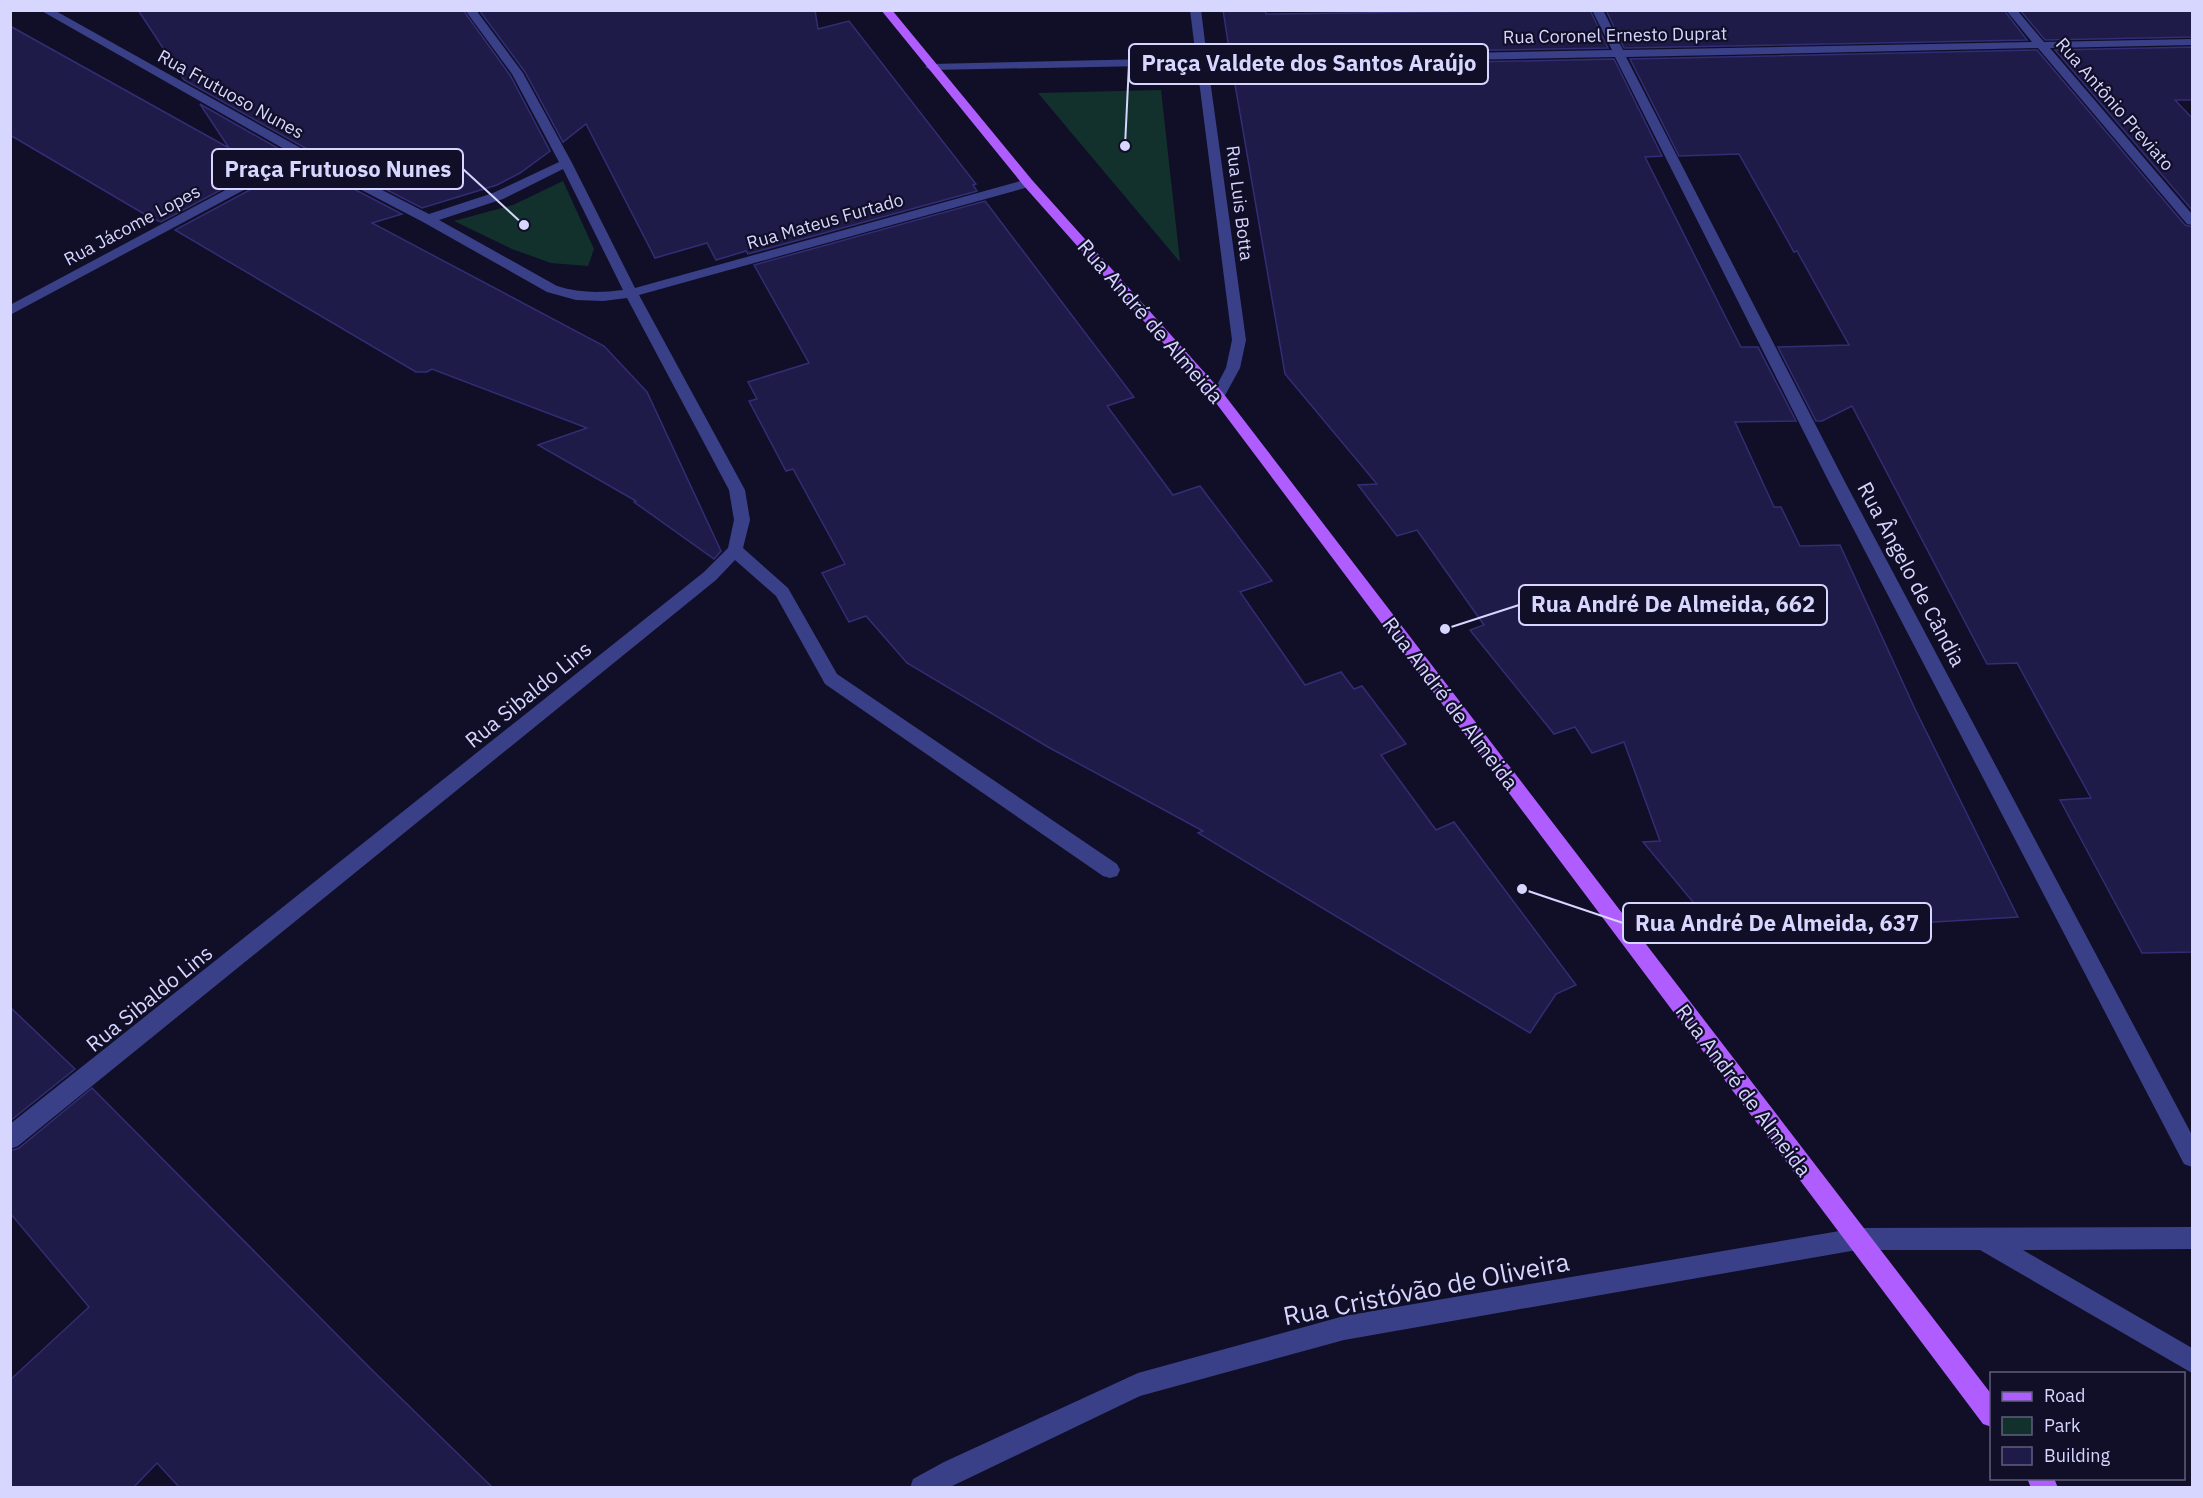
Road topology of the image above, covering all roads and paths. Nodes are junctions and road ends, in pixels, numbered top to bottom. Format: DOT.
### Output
graph roads {
  1 [pos="45,10"];
  2 [pos="470,10"];
  3 [pos="886,10"];
  4 [pos="1195,10"];
  5 [pos="1597,10"];
  6 [pos="2011,10"];
  7 [pos="2193,42"];
  8 [pos="2041,45"];
  9 [pos="1617,52"];
  10 [pos="1203,60"];
  11 [pos="931,67"];
  12 [pos="302,154"];
  13 [pos="566,163"];
  14 [pos="1028,183"];
  15 [pos="428,219"];
  16 [pos="2193,221"];
  17 [pos="631,293"];
  18 [pos="10,311"];
  19 [pos="1218,396"];
  20 [pos="735,550"];
  21 [pos="1110,870"];
  22 [pos="10,1138"];
  23 [pos="2193,1156"];
  24 [pos="2193,1238"];
  25 [pos="1857,1239"];
  26 [pos="1984,1240"];
  27 [pos="2193,1360"];
  28 [pos="1990,1412"];
  29 [pos="922,1488"];
  1 -- 12 [label="street, Rua Frutuoso Nunes"];
  2 -- 13 [label="street"];
  3 -- 11 [label="main road, Rua André de Almeida"];
  4 -- 10 [label="street, Rua Luis Botta"];
  5 -- 9 [label="street, Rua Ângelo de Cândia"];
  6 -- 8 [label="street, Rua Antônio Previato"];
  7 -- 8 [label="street, Rua Coronel Ernesto Duprat"];
  8 -- 9 [label="street, Rua Coronel Ernesto Duprat"];
  8 -- 16 [label="street, Rua Antônio Previato"];
  9 -- 10 [label="street, Rua Coronel Ernesto Duprat"];
  9 -- 23 [label="street, Rua Ângelo de Cândia"];
  10 -- 11 [label="street, Rua Coronel Ernesto Duprat"];
  10 -- 19 [label="street, Rua Luis Botta"];
  11 -- 14 [label="main road, Rua André de Almeida"];
  12 -- 15 [label="street, Rua Frutuoso Nunes"];
  12 -- 18 [label="street, Rua Jácome Lopes"];
  13 -- 15 [label="street"];
  13 -- 17 [label="street"];
  14 -- 17 [label="street, Rua Mateus Furtado"];
  14 -- 19 [label="main road, Rua André de Almeida"];
  15 -- 17 [label="street, Rua Frutuoso Nunes"];
  17 -- 20 [label="street"];
  19 -- 25 [label="main road, Rua André de Almeida"];
  20 -- 21 [label="street"];
  20 -- 22 [label="street, Rua Sibaldo Lins"];
  24 -- 26 [label="street, Rua Cristóvão de Oliveira"];
  25 -- 26 [label="street, Rua Cristóvão de Oliveira"];
  25 -- 28 [label="main road, Rua André de Almeida"];
  25 -- 29 [label="street, Rua Cristóvão de Oliveira"];
  26 -- 27 [label="street"];
}
